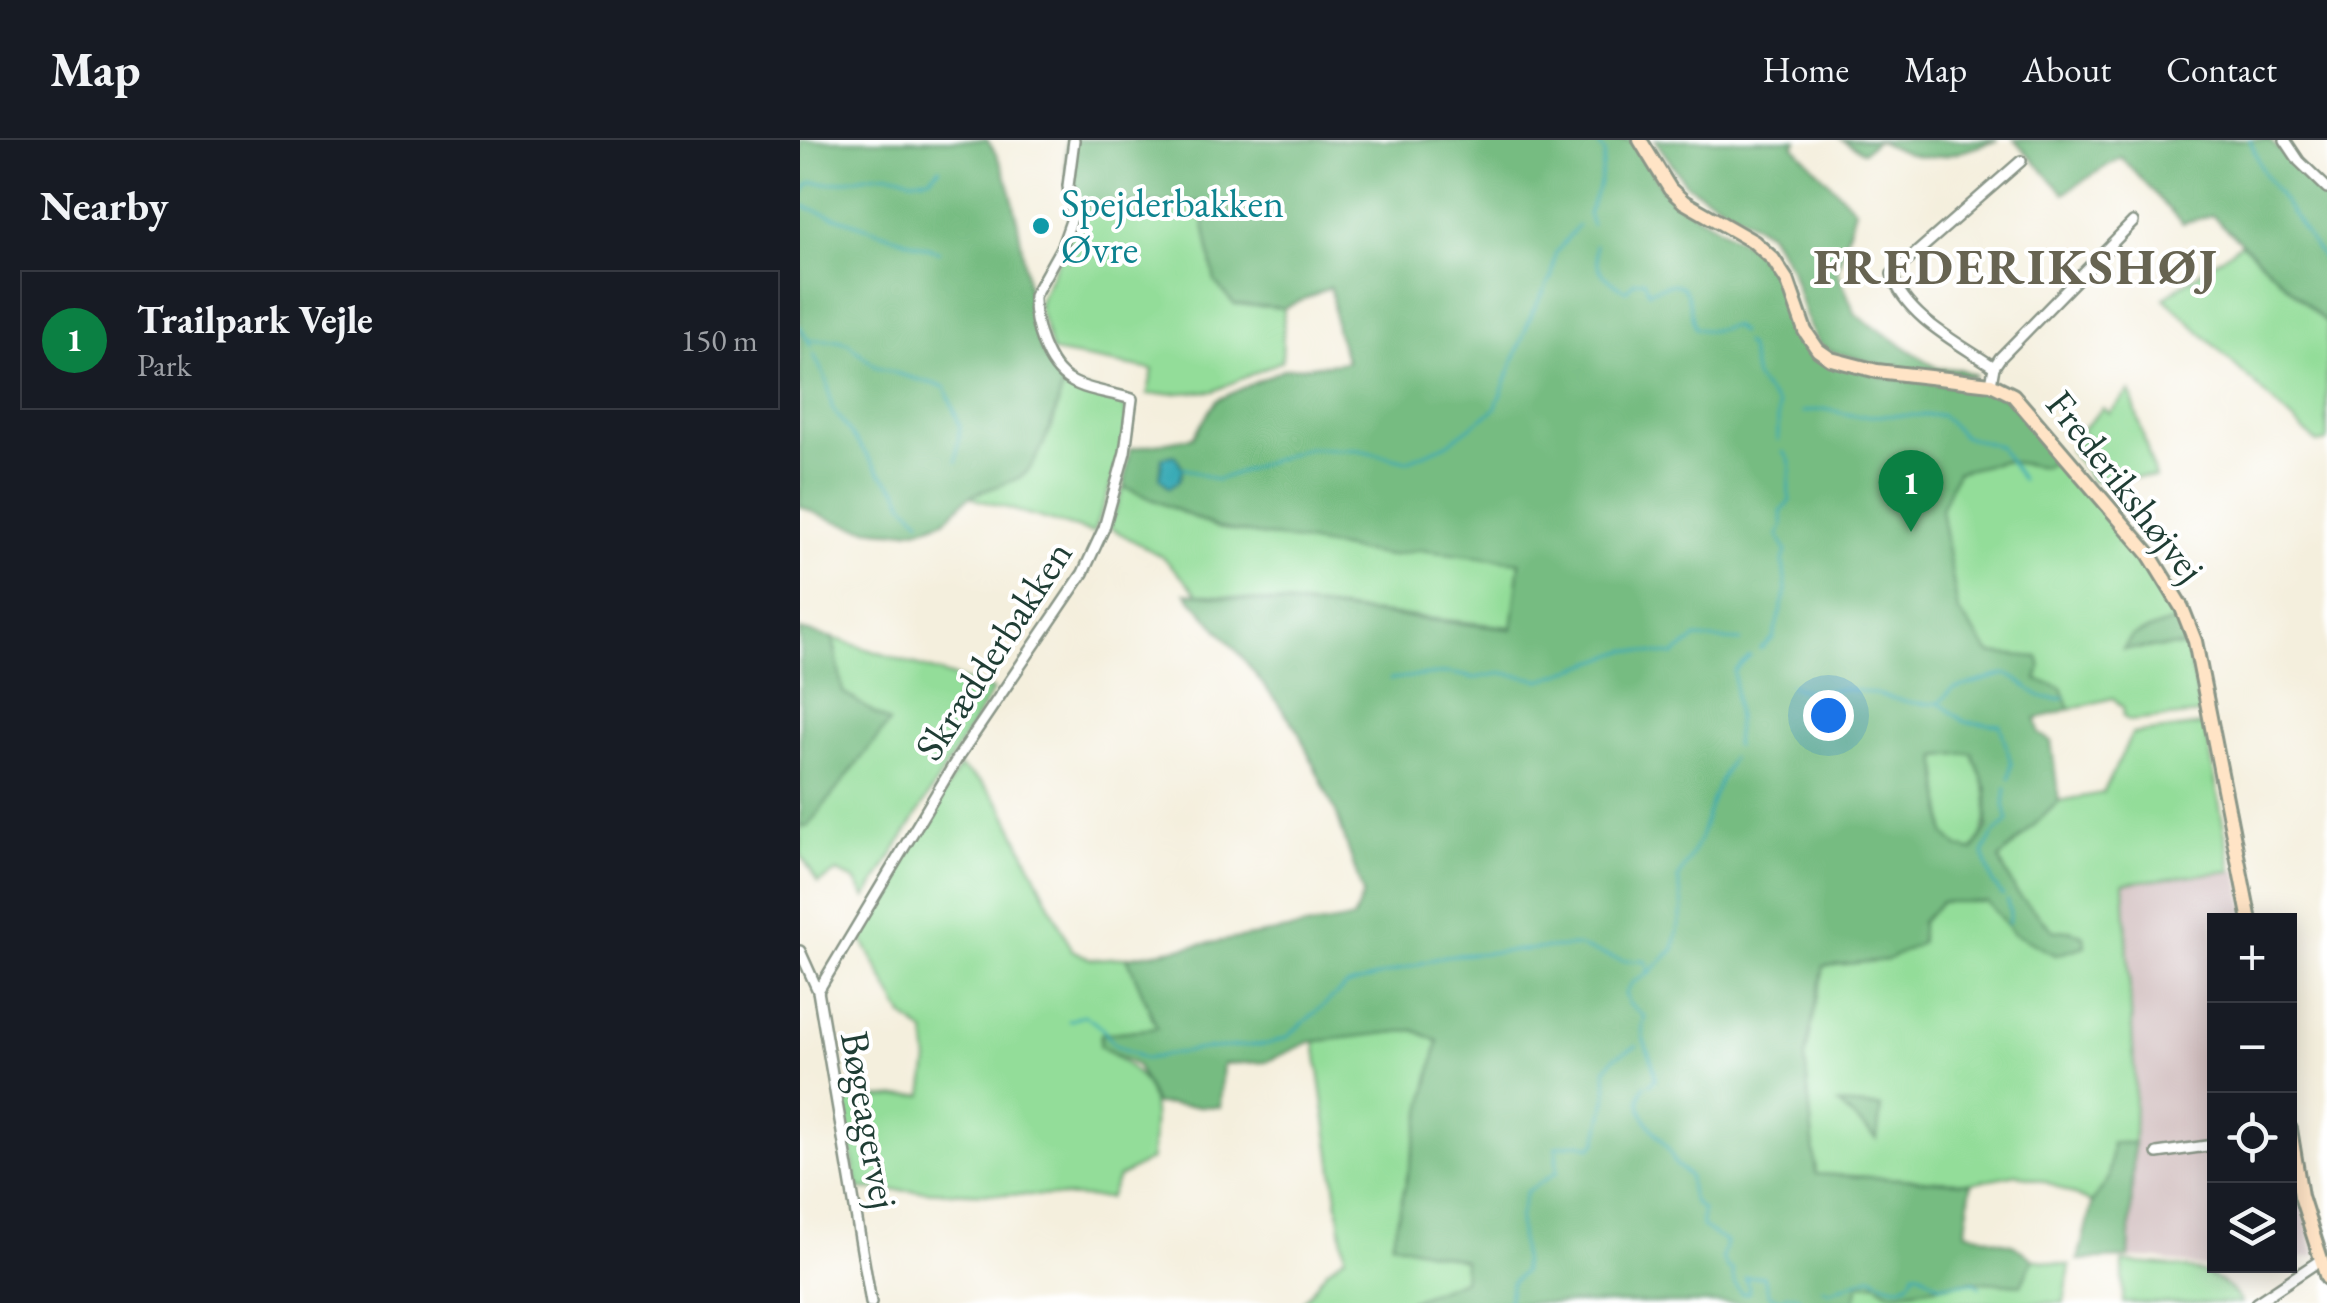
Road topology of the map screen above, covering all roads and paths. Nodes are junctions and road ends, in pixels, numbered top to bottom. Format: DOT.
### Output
graph roads {
  1 [pos="1074,140"];
  2 [pos="1640,140"];
  3 [pos="2285,140"];
  4 [pos="2021,162"];
  5 [pos="2327,188"];
  6 [pos="2133,222"];
  7 [pos="1994,367"];
  8 [pos="1991,384"];
  9 [pos="2249,913"];
  10 [pos="800,951"];
  11 [pos="818,991"];
  12 [pos="2207,1146"];
  13 [pos="2157,1152"];
  14 [pos="2297,1173"];
  15 [pos="2319,1261"];
  16 [pos="2327,1278"];
  17 [pos="871,1303"];
  18 [pos="2256,1303"];
  1 -- 11 [label="street, Skrædderbakken"];
  2 -- 8 [label="street, Frederikshøjvej"];
  3 -- 5 [label="street"];
  4 -- 7 [label="street"];
  6 -- 7 [label="street"];
  7 -- 8 [label="street"];
  8 -- 9 [label="street, Frederikshøjvej"];
  10 -- 11 [label="street, Bøgeagervej"];
  11 -- 17 [label="street, Bøgeagervej"];
  12 -- 13 [label="street"];
  14 -- 15 [label="street"];
  15 -- 16 [label="street"];
  15 -- 18 [label="street"];
}
